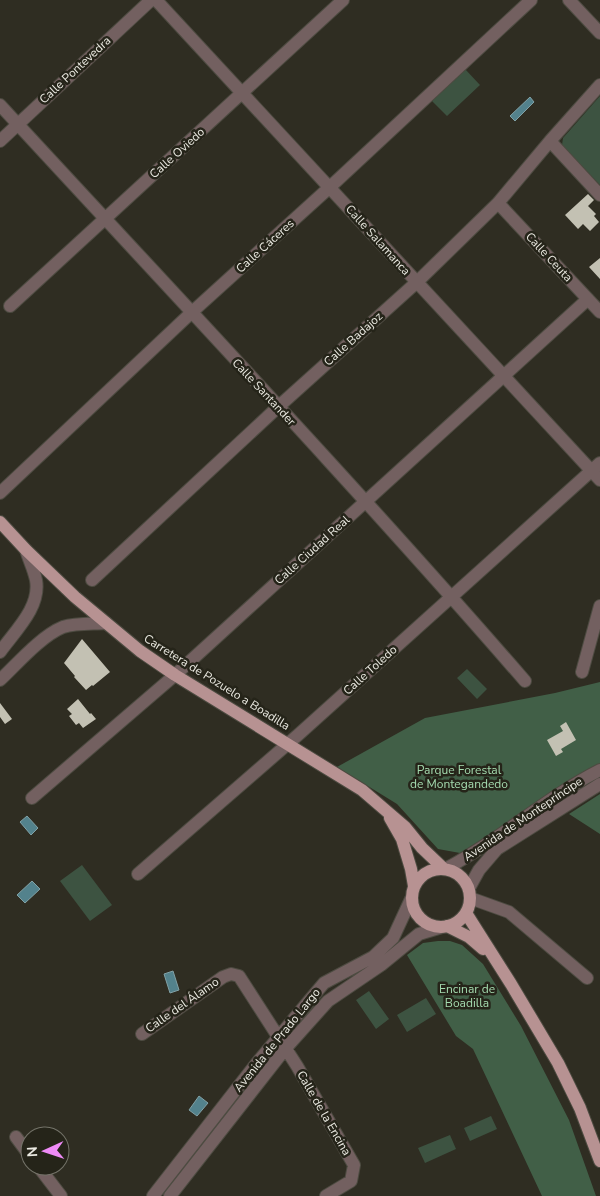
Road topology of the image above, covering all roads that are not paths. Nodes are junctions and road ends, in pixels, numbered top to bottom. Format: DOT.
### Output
graph roads {
  1 [pos="150,0"];
  2 [pos="156,0"];
  3 [pos="343,0"];
  4 [pos="531,0"];
  5 [pos="569,0"];
  6 [pos="600,33"];
  7 [pos="600,86"];
  8 [pos="242,94"];
  9 [pos="0,105"];
  10 [pos="18,124"];
  11 [pos="0,141"];
  12 [pos="550,141"];
  13 [pos="330,187"];
  14 [pos="600,195"];
  15 [pos="498,203"];
  16 [pos="104,218"];
  17 [pos="417,282"];
  18 [pos="588,300"];
  19 [pos="10,306"];
  20 [pos="600,312"];
  21 [pos="191,313"];
  22 [pos="504,376"];
  23 [pos="278,407"];
  24 [pos="595,467"];
  25 [pos="600,480"];
  26 [pos="0,493"];
  27 [pos="365,502"];
  28 [pos="0,522"];
  29 [pos="26,550"];
  30 [pos="92,580"];
  31 [pos="451,596"];
  32 [pos="600,606"];
  33 [pos="106,623"];
  34 [pos="0,652"];
  35 [pos="582,672"];
  36 [pos="175,675"];
  37 [pos="0,680"];
  38 [pos="525,682"];
  39 [pos="288,744"];
  40 [pos="600,770"];
  41 [pos="600,784"];
  42 [pos="32,798"];
  43 [pos="386,812"];
  44 [pos="445,868"];
  45 [pos="138,874"];
  46 [pos="414,886"];
  47 [pos="469,893"];
  48 [pos="411,899"];
  49 [pos="466,913"];
  50 [pos="445,926"];
  51 [pos="493,957"];
  52 [pos="588,978"];
  53 [pos="142,1034"];
  54 [pos="278,1038"];
  55 [pos="285,1050"];
  56 [pos="16,1137"];
  57 [pos="20,1142"];
  58 [pos="600,1161"];
  59 [pos="46,1176"];
  60 [pos="61,1196"];
  61 [pos="154,1196"];
  62 [pos="170,1196"];
  63 [pos="326,1196"];
  1 -- 10 [label="street, Calle Pontevedra"];
  2 -- 8 [label="street, Calle Salamanca"];
  3 -- 8 [label="street, Calle Oviedo"];
  4 -- 13 [label="street, Calle Cáceres"];
  5 -- 6 [label="street"];
  7 -- 12 [label="street, Calle Badajoz"];
  8 -- 13 [label="street, Calle Salamanca"];
  8 -- 16 [label="street, Calle Oviedo"];
  9 -- 10 [label="street, Calle Santander"];
  10 -- 11 [label="street, Calle Pontevedra"];
  10 -- 16 [label="street, Calle Santander"];
  12 -- 14 [label="street"];
  12 -- 15 [label="street, Calle Badajoz"];
  13 -- 17 [label="street, Calle Salamanca"];
  13 -- 21 [label="street, Calle Cáceres"];
  15 -- 17 [label="street, Calle Badajoz"];
  15 -- 18 [label="street, Calle Ceuta"];
  16 -- 19 [label="street, Calle Oviedo"];
  16 -- 21 [label="street, Calle Santander"];
  17 -- 22 [label="street, Calle Salamanca"];
  17 -- 23 [label="street, Calle Badajoz"];
  18 -- 20 [label="street, Calle Ceuta"];
  18 -- 22 [label="street, Calle Ciudad Real"];
  21 -- 23 [label="street, Calle Santander"];
  21 -- 26 [label="street, Calle Cáceres"];
  22 -- 24 [label="street, Calle Salamanca"];
  22 -- 27 [label="street, Calle Ciudad Real"];
  23 -- 27 [label="street, Calle Santander"];
  23 -- 30 [label="street, Calle Badajoz"];
  24 -- 25 [label="street, Calle Salamanca"];
  24 -- 31 [label="street, Calle Toledo"];
  27 -- 31 [label="street, Calle Santander"];
  27 -- 36 [label="street, Calle Ciudad Real"];
  28 -- 29 [label="main road, Carretera de Pozuelo a Boadilla"];
  29 -- 33 [label="main road, Carretera de Pozuelo a Boadilla"];
  29 -- 34 [label="street"];
  31 -- 38 [label="street, Calle Santander"];
  31 -- 39 [label="street, Calle Toledo"];
  32 -- 35 [label="street"];
  33 -- 36 [label="main road, Carretera de Pozuelo a Boadilla"];
  33 -- 37 [label="street"];
  36 -- 39 [label="main road, Carretera de Pozuelo a Boadilla"];
  36 -- 42 [label="street, Calle Ciudad Real"];
  39 -- 43 [label="main road, Carretera de Pozuelo a Boadilla"];
  39 -- 45 [label="street, Calle Toledo"];
  40 -- 44 [label="street, Avenida de Montepríncipe"];
  41 -- 47 [label="street, Avenida de Montepríncipe"];
  43 -- 44 [label="main road, Carretera de Pozuelo a Boadilla"];
  43 -- 46 [label="main road, Carretera de Pozuelo a Boadilla"];
  44 -- 46 [label="main road"];
  44 -- 47 [label="main road"];
  46 -- 48 [label="main road"];
  47 -- 49 [label="main road"];
  47 -- 52 [label="street"];
  48 -- 50 [label="main road"];
  48 -- 54 [label="street, Avenida de Prado Largo"];
  49 -- 50 [label="main road"];
  49 -- 51 [label="main road"];
  50 -- 51 [label="main road"];
  50 -- 55 [label="street, Avenida de Prado Largo"];
  51 -- 58 [label="main road"];
  53 -- 54 [label="street, Calle del Álamo"];
  54 -- 55 [label="street, Calle del Álamo"];
  54 -- 61 [label="street, Avenida de Prado Largo"];
  55 -- 62 [label="street, Avenida de Prado Largo"];
  55 -- 63 [label="street, Calle de la Encina"];
  56 -- 57 [label="street"];
  59 -- 60 [label="street"];
}
